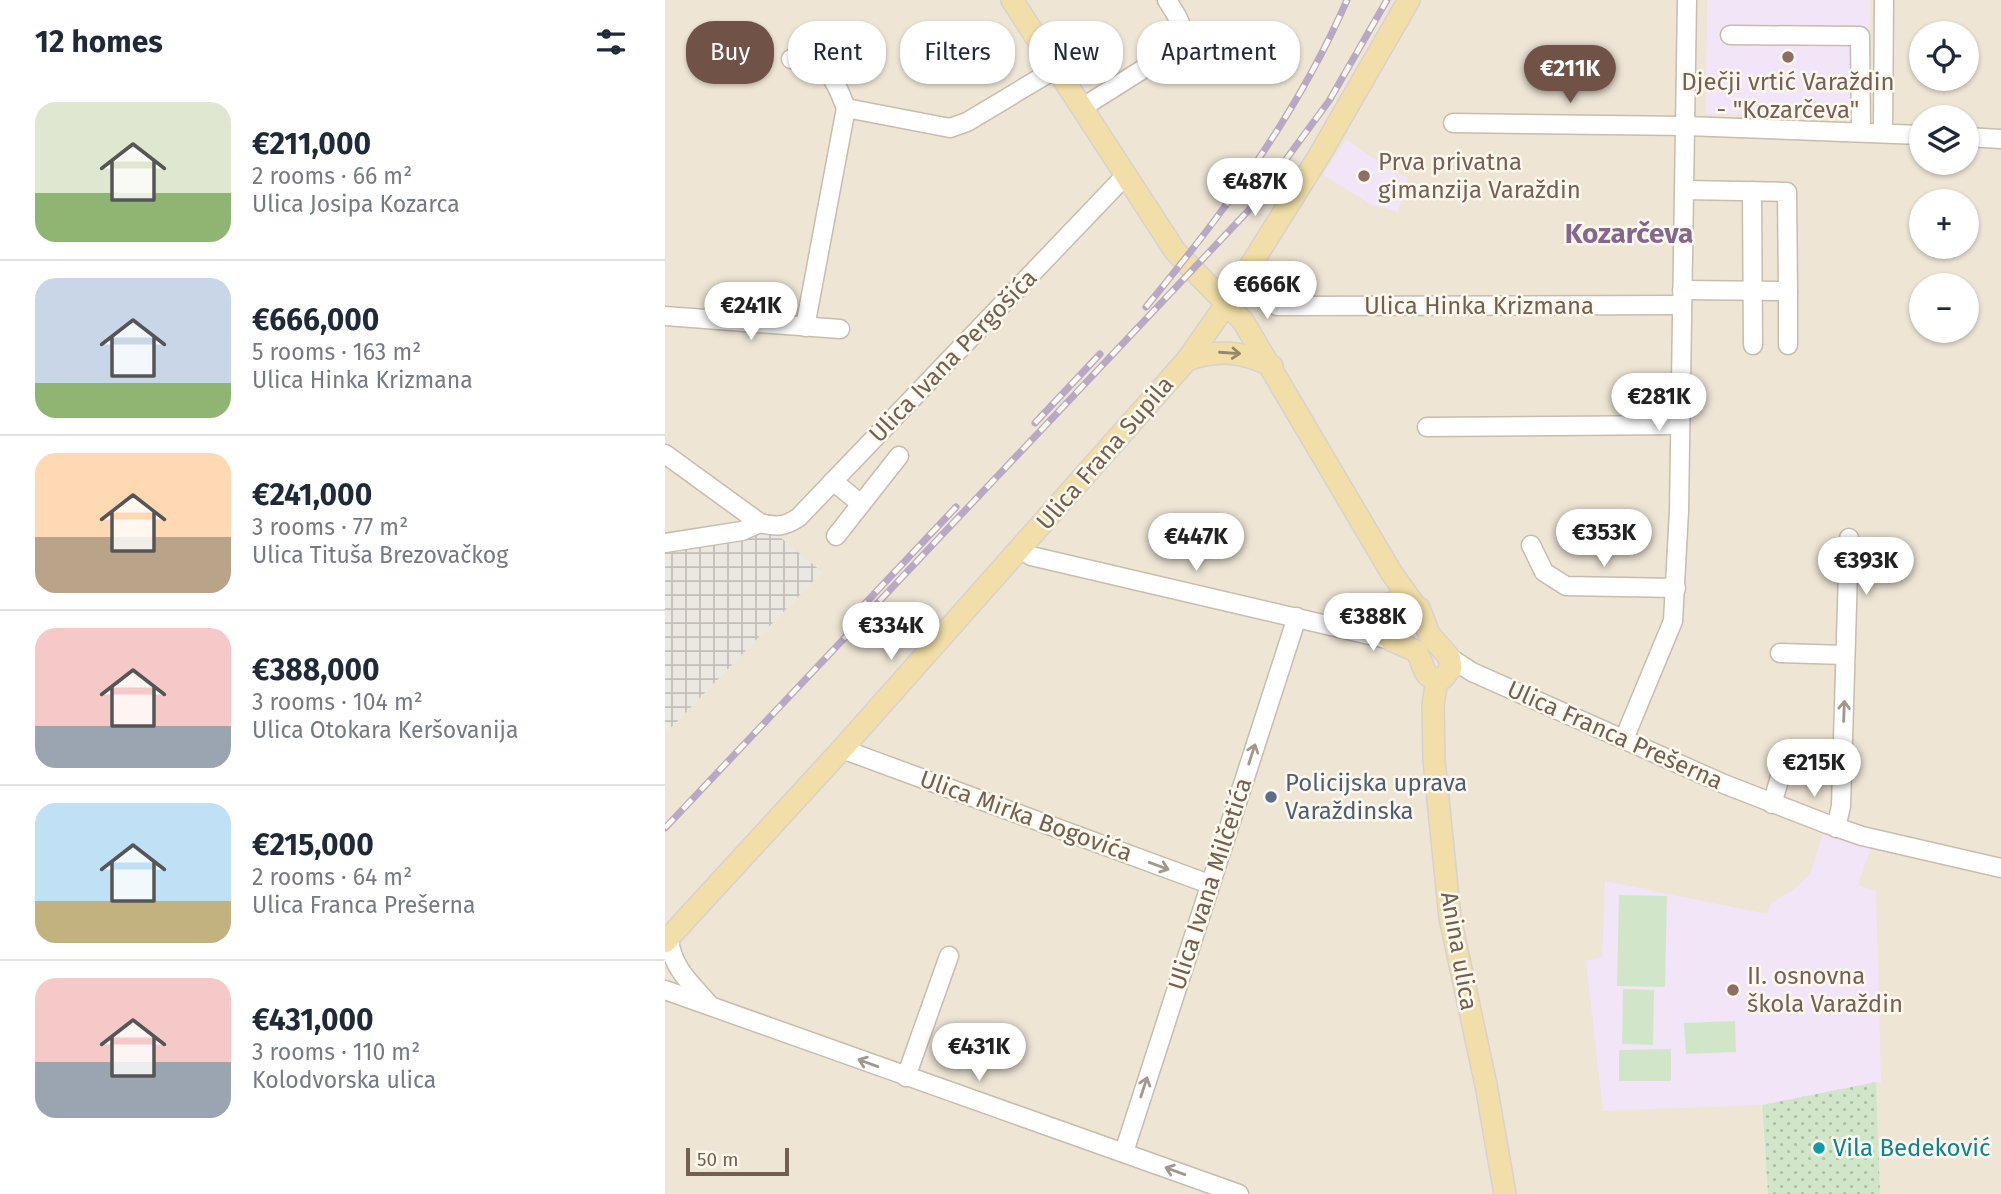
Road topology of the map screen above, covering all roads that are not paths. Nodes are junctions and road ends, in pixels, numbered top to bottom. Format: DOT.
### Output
graph roads {
  1 [pos="1012,0"];
  2 [pos="1167,0"];
  3 [pos="1409,0"];
  4 [pos="1687,0"];
  5 [pos="1884,0"];
  6 [pos="1029,26"];
  7 [pos="1730,35"];
  8 [pos="836,84"];
  9 [pos="1030,84"];
  10 [pos="1068,84"];
  11 [pos="1083,107"];
  12 [pos="846,108"];
  13 [pos="1453,123"];
  14 [pos="1686,126"];
  15 [pos="1861,131"];
  16 [pos="1883,132"];
  17 [pos="1909,134"];
  18 [pos="1979,138"];
  19 [pos="2001,139"];
  20 [pos="1126,174"];
  21 [pos="1685,190"];
  22 [pos="1752,191"];
  23 [pos="1752,291"];
  24 [pos="1788,291"];
  25 [pos="1682,298"];
  26 [pos="1227,303"];
  27 [pos="1277,306"];
  28 [pos="665,316"];
  29 [pos="805,327"];
  30 [pos="840,329"];
  31 [pos="1753,345"];
  32 [pos="1788,345"];
  33 [pos="1187,360"];
  34 [pos="1272,366"];
  35 [pos="1678,425"];
  36 [pos="1427,428"];
  37 [pos="665,454"];
  38 [pos="899,456"];
  39 [pos="833,481"];
  40 [pos="861,504"];
  41 [pos="767,525"];
  42 [pos="836,536"];
  43 [pos="1849,538"];
  44 [pos="665,543"];
  45 [pos="1531,545"];
  46 [pos="1021,549"];
  47 [pos="1391,572"];
  48 [pos="1676,588"];
  49 [pos="1413,603"];
  50 [pos="1385,610"];
  51 [pos="1297,617"];
  52 [pos="1356,632"];
  53 [pos="1391,640"];
  54 [pos="1780,653"];
  55 [pos="1845,655"];
  56 [pos="1440,671"];
  57 [pos="1624,739"];
  58 [pos="842,749"];
  59 [pos="1782,770"];
  60 [pos="1772,804"];
  61 [pos="1836,828"];
  62 [pos="2001,868"];
  63 [pos="1209,884"];
  64 [pos="667,940"];
  65 [pos="949,956"];
  66 [pos="669,991"];
  67 [pos="708,1003"];
  68 [pos="906,1077"];
  69 [pos="1124,1152"];
  70 [pos="1239,1194"];
  71 [pos="1505,1194"];
  1 -- 6 [label="main road"];
  2 -- 11 [label="street"];
  3 -- 26 [label="main road, Ulica Frana Supila"];
  4 -- 14 [label="street"];
  5 -- 16 [label="street"];
  7 -- 15 [label="street"];
  8 -- 12 [label="street"];
  9 -- 12 [label="street"];
  10 -- 11 [label="main road"];
  11 -- 20 [label="main road"];
  12 -- 29 [label="street"];
  13 -- 14 [label="street"];
  14 -- 15 [label="street"];
  14 -- 21 [label="street"];
  15 -- 16 [label="street"];
  16 -- 17 [label="street"];
  18 -- 19 [label="street"];
  20 -- 26 [label="main road"];
  20 -- 39 [label="street, Ulica Ivana Pergošića"];
  21 -- 22 [label="street"];
  21 -- 25 [label="street"];
  22 -- 23 [label="street"];
  22 -- 24 [label="street"];
  23 -- 24 [label="street, Ulica Hinka Krizmana"];
  23 -- 25 [label="street, Ulica Hinka Krizmana"];
  23 -- 31 [label="street"];
  24 -- 32 [label="street"];
  25 -- 27 [label="street, Ulica Hinka Krizmana"];
  25 -- 35 [label="street"];
  26 -- 33 [label="main road, Ulica Frana Supila"];
  26 -- 34 [label="main road"];
  28 -- 29 [label="street"];
  29 -- 30 [label="street"];
  33 -- 34 [label="main road, one-way"];
  33 -- 46 [label="main road, Ulica Frana Supila"];
  34 -- 47 [label="main road"];
  35 -- 36 [label="street"];
  35 -- 48 [label="street"];
  37 -- 41 [label="street"];
  38 -- 40 [label="street"];
  39 -- 40 [label="street"];
  39 -- 41 [label="street, Ulica Ivana Pergošića"];
  40 -- 42 [label="street"];
  41 -- 44 [label="street, Ulica Ivana Pergošića"];
  43 -- 55 [label="street"];
  45 -- 48 [label="street"];
  46 -- 51 [label="street"];
  46 -- 58 [label="main road, Ulica Frana Supila"];
  47 -- 49 [label="main road"];
  47 -- 50 [label="main road"];
  48 -- 57 [label="street"];
  49 -- 50 [label="main road"];
  49 -- 56 [label="main road"];
  50 -- 52 [label="street"];
  50 -- 53 [label="main road"];
  51 -- 52 [label="street"];
  63 -- 51 [label="street, Ulica Ivana Milčetića, one-way"];
  52 -- 53 [label="street"];
  53 -- 56 [label="main road"];
  54 -- 55 [label="street"];
  61 -- 55 [label="street, one-way"];
  56 -- 57 [label="street, Ulica Franca Prešerna"];
  56 -- 71 [label="main road, Anina ulica"];
  57 -- 60 [label="street, Ulica Franca Prešerna"];
  58 -- 63 [label="street, Ulica Mirka Bogovića, one-way"];
  58 -- 64 [label="main road, Ulica Frana Supila"];
  59 -- 60 [label="street"];
  60 -- 61 [label="street, Ulica Franca Prešerna"];
  61 -- 62 [label="street, Ulica Franca Prešerna"];
  69 -- 63 [label="street, Ulica Ivana Milčetića, one-way"];
  64 -- 67 [label="street"];
  65 -- 68 [label="street"];
  66 -- 67 [label="street"];
  68 -- 67 [label="street, one-way"];
  68 -- 69 [label="street"];
  70 -- 69 [label="street, one-way"];
}
